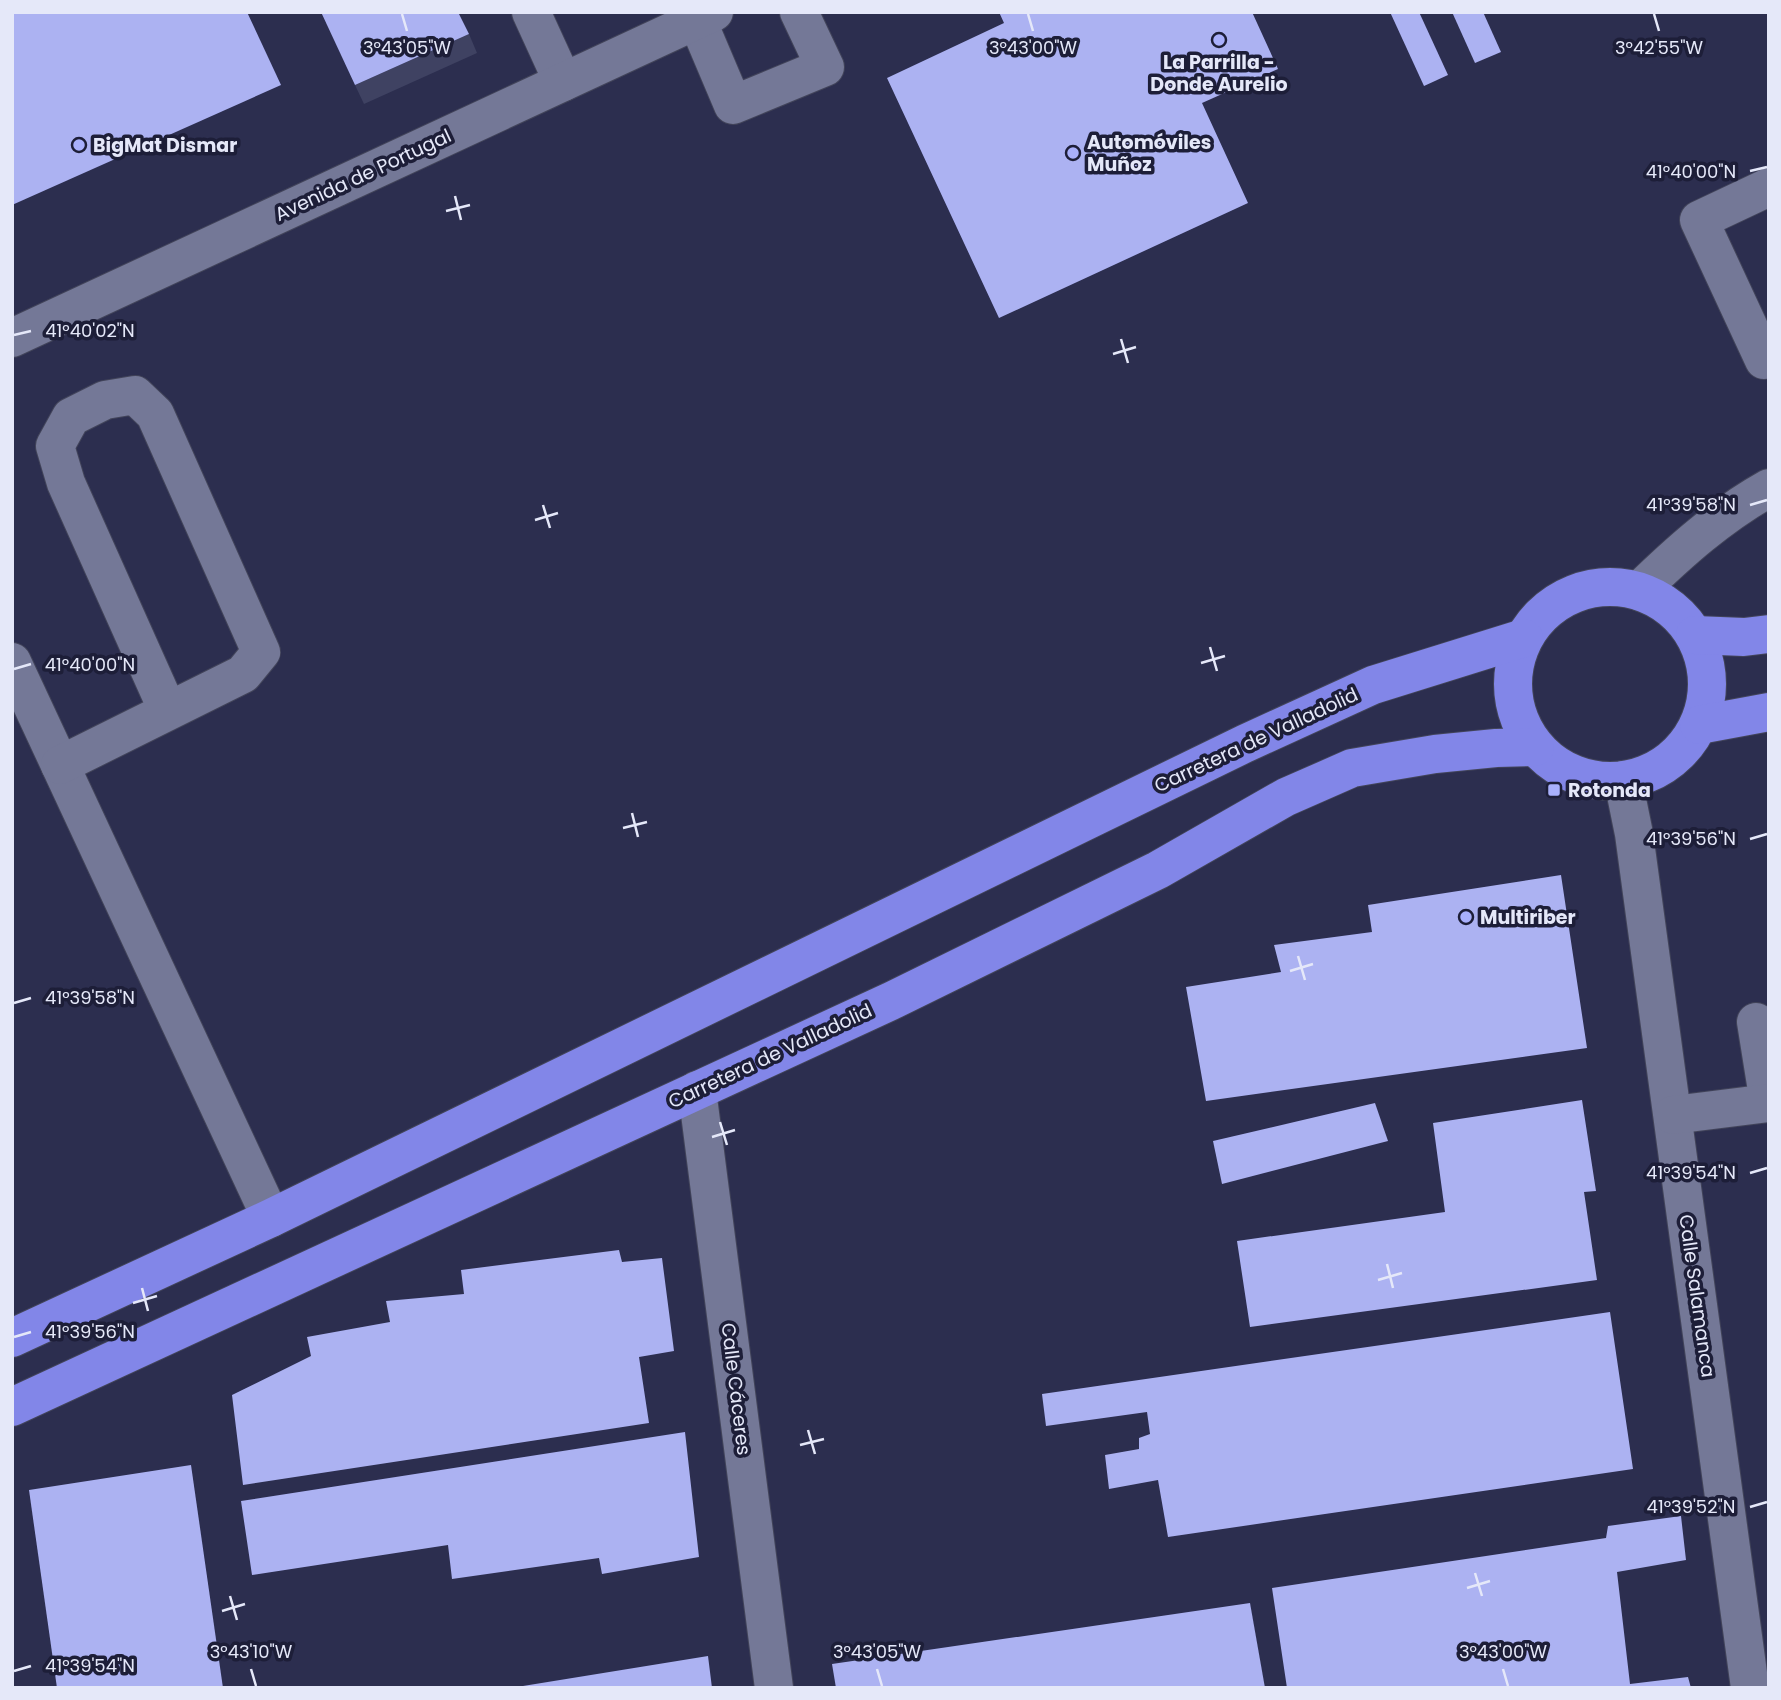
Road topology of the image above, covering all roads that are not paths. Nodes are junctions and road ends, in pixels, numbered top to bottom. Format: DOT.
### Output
graph roads {
  1 [pos="531,12"];
  2 [pos="799,12"];
  3 [pos="705,16"];
  4 [pos="563,82"];
  5 [pos="1769,187"];
  6 [pos="12,338"];
  7 [pos="1769,358"];
  8 [pos="1769,488"];
  9 [pos="1639,591"];
  10 [pos="1769,634"];
  11 [pos="1695,635"];
  12 [pos="1524,638"];
  13 [pos="12,662"];
  14 [pos="168,711"];
  15 [pos="1769,712"];
  16 [pos="1699,725"];
  17 [pos="1535,747"];
  18 [pos="60,765"];
  19 [pos="1623,780"];
  20 [pos="1756,1022"];
  21 [pos="698,1090"];
  22 [pos="1673,1115"];
  23 [pos="271,1218"];
  24 [pos="12,1338"];
  25 [pos="12,1407"];
  26 [pos="775,1688"];
  27 [pos="1750,1688"];
  1 -- 4 [label="street"];
  2 -- 3 [label="street"];
  3 -- 4 [label="street, Avenida de Portugal"];
  4 -- 6 [label="street, Avenida de Portugal"];
  5 -- 7 [label="street"];
  8 -- 9 [label="street"];
  9 -- 11 [label="highway"];
  9 -- 12 [label="highway"];
  10 -- 11 [label="highway"];
  11 -- 16 [label="highway"];
  12 -- 17 [label="highway"];
  12 -- 23 [label="highway, Carretera de Valladolid"];
  13 -- 18 [label="street"];
  14 -- 14 [label="street"];
  14 -- 18 [label="street"];
  15 -- 16 [label="highway"];
  16 -- 19 [label="highway"];
  17 -- 19 [label="highway"];
  17 -- 21 [label="highway, Carretera de Valladolid"];
  18 -- 23 [label="street"];
  19 -- 22 [label="street, Calle Salamanca"];
  20 -- 22 [label="street"];
  21 -- 25 [label="highway, Carretera de Valladolid"];
  21 -- 26 [label="street, Calle Cáceres"];
  22 -- 27 [label="street, Calle Salamanca"];
  23 -- 24 [label="highway, Carretera de Valladolid"];
}
